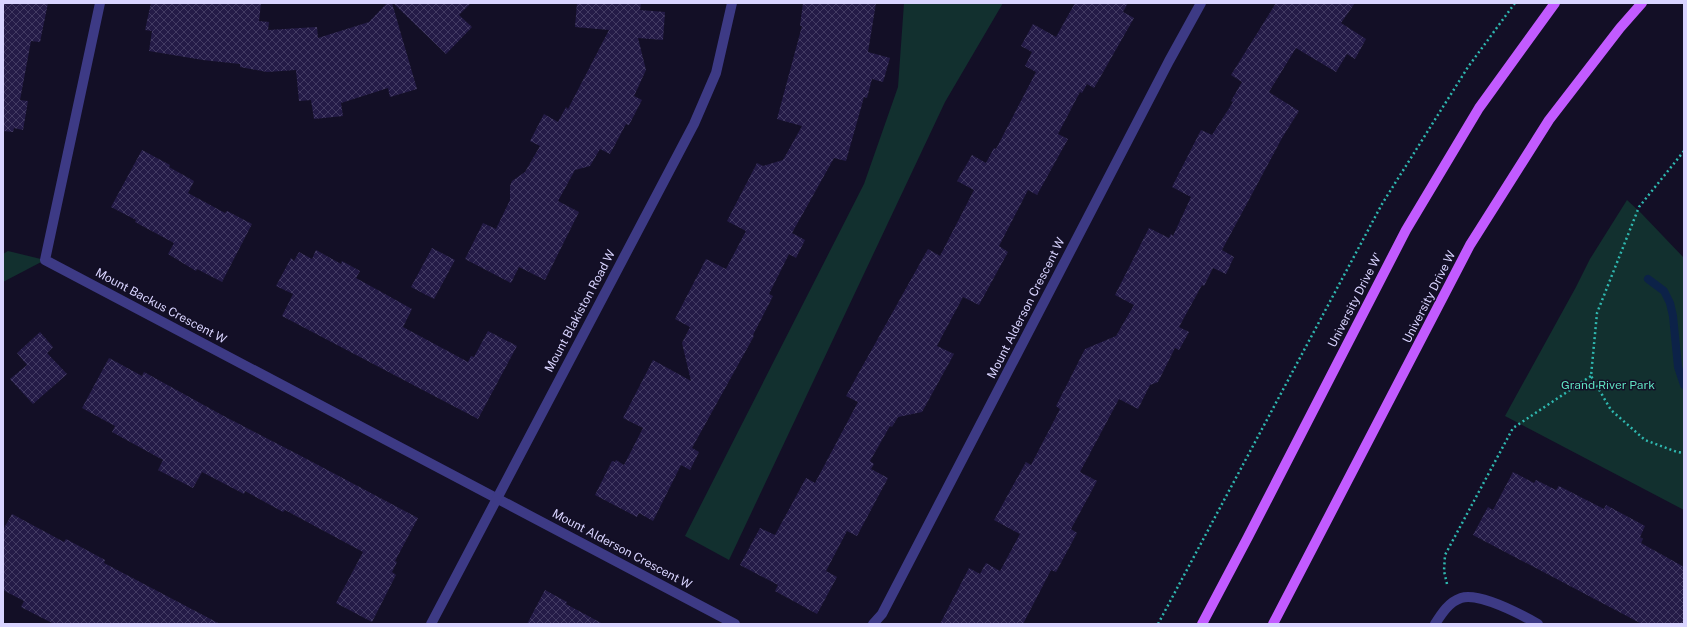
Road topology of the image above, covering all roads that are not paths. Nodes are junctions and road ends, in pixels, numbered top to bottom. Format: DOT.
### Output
graph roads {
  1 [pos="100,3"];
  2 [pos="732,3"];
  3 [pos="1201,3"];
  4 [pos="1555,3"];
  5 [pos="1642,3"];
  6 [pos="497,497"];
  7 [pos="1248,537"];
  8 [pos="431,624"];
  9 [pos="734,624"];
  10 [pos="873,624"];
  11 [pos="1202,624"];
  12 [pos="1208,624"];
  13 [pos="1273,624"];
  14 [pos="1435,624"];
  15 [pos="1538,624"];
  1 -- 6 [label="street, Mount Backus Crescent W"];
  2 -- 6 [label="street, Mount Blakiston Road W"];
  3 -- 10 [label="street, Mount Alderson Crescent W"];
  4 -- 7 [label="main road, University Drive W'"];
  5 -- 13 [label="main road, University Drive W"];
  6 -- 8 [label="street, Mount Blakiston Road W"];
  6 -- 9 [label="street, Mount Alderson Crescent W"];
  7 -- 11 [label="main road, University Drive W'"];
  7 -- 12 [label="main road"];
  14 -- 15 [label="street"];
}
